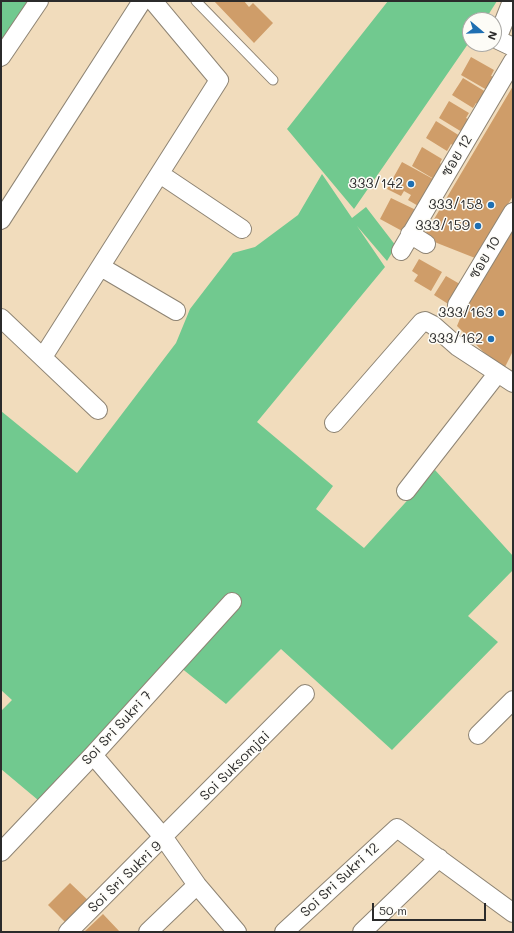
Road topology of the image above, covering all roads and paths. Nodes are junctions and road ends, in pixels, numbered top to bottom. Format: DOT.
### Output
graph roads {
  1 [pos="39,1"];
  2 [pos="142,1"];
  3 [pos="153,1"];
  4 [pos="196,1"];
  5 [pos="512,1"];
  6 [pos="502,37"];
  7 [pos="1,57"];
  8 [pos="513,61"];
  9 [pos="273,80"];
  10 [pos="160,174"];
  11 [pos="513,212"];
  12 [pos="1,220"];
  13 [pos="242,228"];
  14 [pos="410,234"];
  15 [pos="426,244"];
  16 [pos="401,251"];
  17 [pos="101,267"];
  18 [pos="456,305"];
  19 [pos="176,311"];
  20 [pos="1,318"];
  21 [pos="43,357"];
  22 [pos="497,374"];
  23 [pos="513,383"];
  24 [pos="98,410"];
  25 [pos="334,423"];
  26 [pos="406,491"];
  27 [pos="232,602"];
  28 [pos="305,694"];
  29 [pos="513,700"];
  30 [pos="478,735"];
  31 [pos="93,755"];
  32 [pos="164,838"];
  33 [pos="1,852"];
  34 [pos="439,858"];
  35 [pos="197,885"];
  36 [pos="513,913"];
  37 [pos="68,932"];
  38 [pos="148,932"];
  39 [pos="236,932"];
  40 [pos="284,932"];
  41 [pos="362,932"];
  1 -- 7 [label="street"];
  2 -- 12 [label="street"];
  3 -- 10 [label="street"];
  4 -- 9 [label="lane"];
  5 -- 6 [label="street"];
  8 -- 14 [label="street, ซอย 12"];
  10 -- 13 [label="street"];
  10 -- 17 [label="street"];
  11 -- 18 [label="street, ซอย 10"];
  14 -- 15 [label="street"];
  14 -- 16 [label="street, ซอย 12"];
  17 -- 19 [label="street"];
  17 -- 21 [label="street"];
  20 -- 21 [label="street"];
  21 -- 24 [label="street"];
  22 -- 23 [label="street"];
  22 -- 25 [label="street"];
  22 -- 26 [label="street"];
  27 -- 31 [label="street, Soi Sri Sukri 7"];
  28 -- 32 [label="street, Soi Suksomjai"];
  29 -- 30 [label="street"];
  31 -- 32 [label="street"];
  31 -- 33 [label="street, Soi Sri Sukri 7"];
  32 -- 35 [label="street"];
  32 -- 37 [label="street, Soi Sri Sukri 9"];
  34 -- 36 [label="street"];
  34 -- 40 [label="street, Soi Sri Sukri 12"];
  34 -- 41 [label="street"];
  35 -- 38 [label="street"];
  35 -- 39 [label="street"];
}
